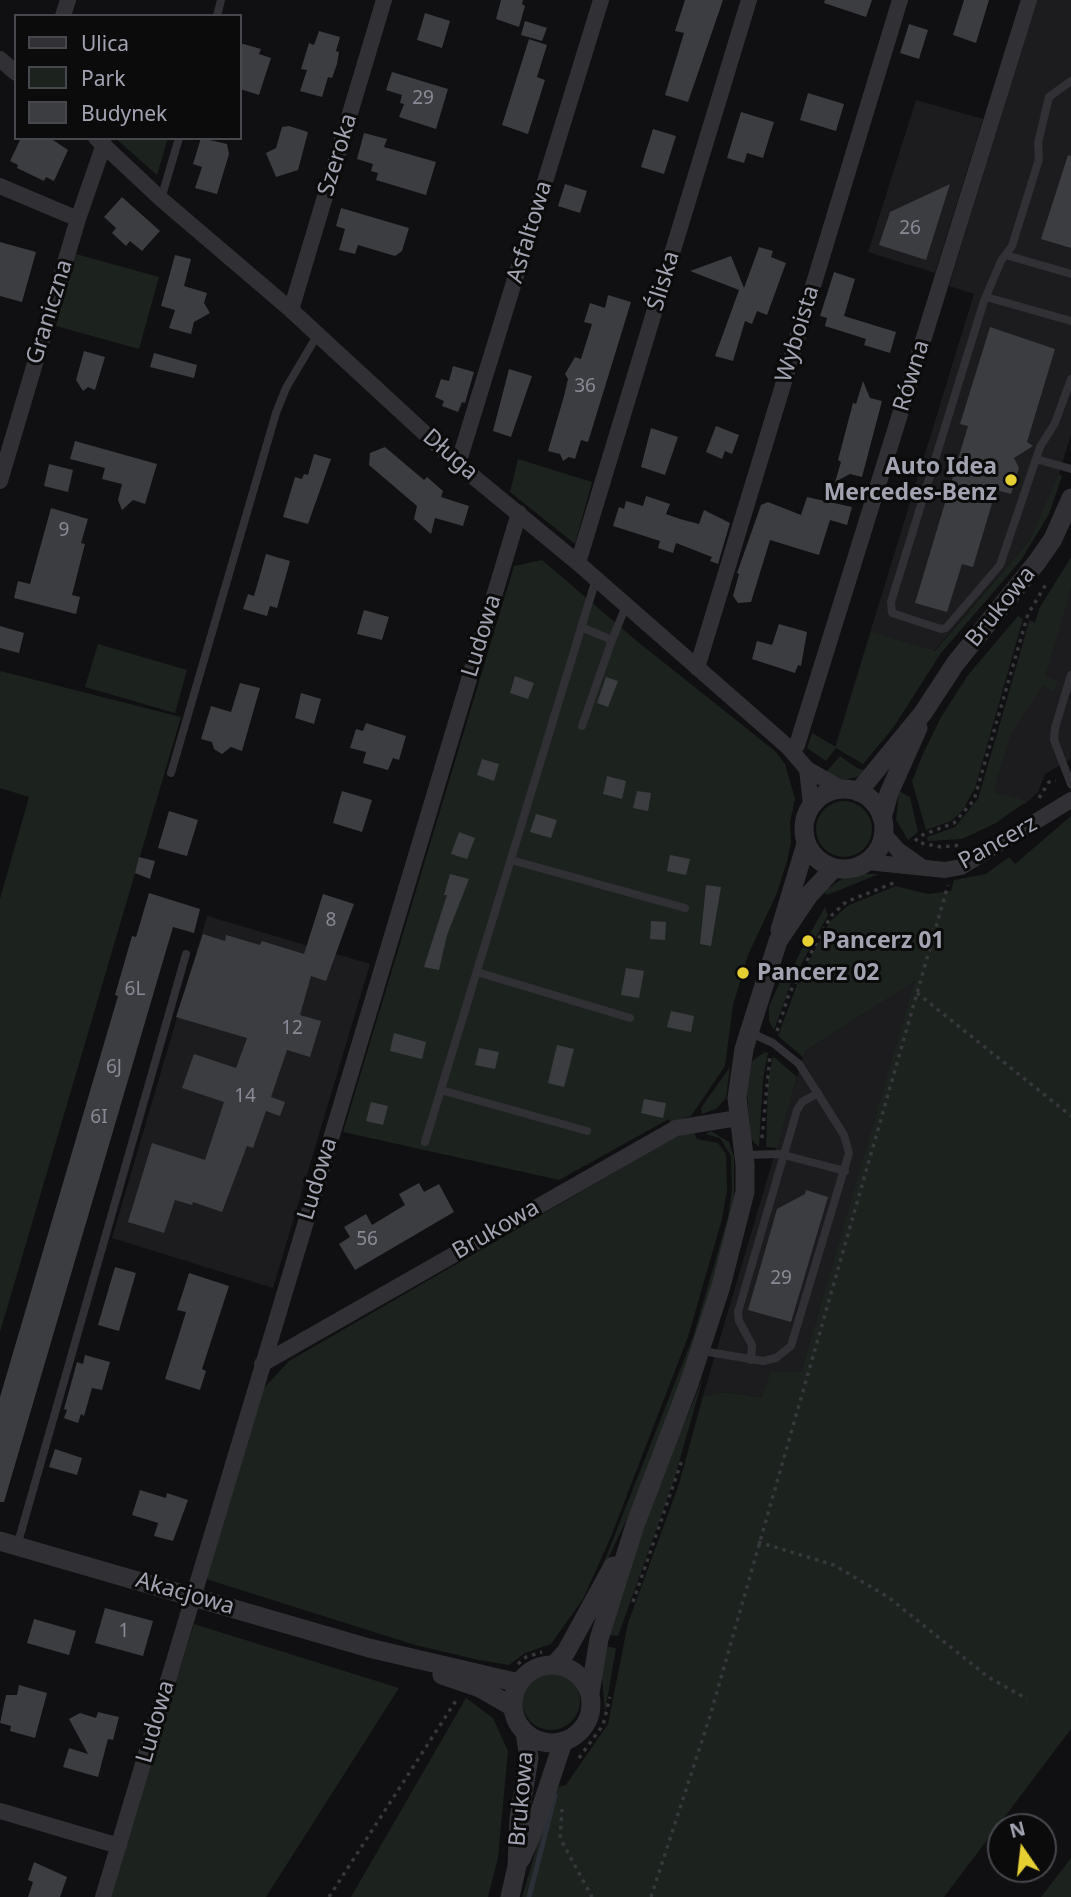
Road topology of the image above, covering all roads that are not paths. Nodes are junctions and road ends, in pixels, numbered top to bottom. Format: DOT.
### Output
graph roads {
  1 [pos="384,0"];
  2 [pos="601,0"];
  3 [pos="749,0"];
  4 [pos="900,0"];
  5 [pos="1029,0"];
  6 [pos="0,59"];
  7 [pos="14,71"];
  8 [pos="1071,81"];
  9 [pos="178,140"];
  10 [pos="100,141"];
  11 [pos="0,186"];
  12 [pos="161,199"];
  13 [pos="78,219"];
  14 [pos="1006,254"];
  15 [pos="1071,274"];
  16 [pos="986,298"];
  17 [pos="292,310"];
  18 [pos="1071,321"];
  19 [pos="318,334"];
  20 [pos="1071,379"];
  21 [pos="1036,459"];
  22 [pos="3,462"];
  23 [pos="458,464"];
  24 [pos="1071,469"];
  25 [pos="0,481"];
  26 [pos="1071,498"];
  27 [pos="519,513"];
  28 [pos="578,563"];
  29 [pos="596,579"];
  30 [pos="626,605"];
  31 [pos="581,627"];
  32 [pos="612,640"];
  33 [pos="697,668"];
  34 [pos="1071,675"];
  35 [pos="1067,701"];
  36 [pos="923,713"];
  37 [pos="582,726"];
  38 [pos="792,751"];
  39 [pos="807,769"];
  40 [pos="172,773"];
  41 [pos="1071,784"];
  42 [pos="850,791"];
  43 [pos="1071,800"];
  44 [pos="811,805"];
  45 [pos="883,825"];
  46 [pos="806,844"];
  47 [pos="511,860"];
  48 [pos="867,862"];
  49 [pos="922,867"];
  50 [pos="834,868"];
  51 [pos="685,908"];
  52 [pos="778,941"];
  53 [pos="186,954"];
  54 [pos="477,972"];
  55 [pos="630,1018"];
  56 [pos="749,1032"];
  57 [pos="441,1090"];
  58 [pos="818,1093"];
  59 [pos="738,1118"];
  60 [pos="587,1131"];
  61 [pos="425,1142"];
  62 [pos="744,1155"];
  63 [pos="785,1155"];
  64 [pos="845,1171"];
  65 [pos="700,1350"];
  66 [pos="751,1360"];
  67 [pos="262,1364"];
  68 [pos="635,1525"];
  69 [pos="8,1543"];
  70 [pos="193,1596"];
  71 [pos="369,1648"];
  72 [pos="553,1656"];
  73 [pos="515,1675"];
  74 [pos="590,1693"];
  75 [pos="513,1707"];
  76 [pos="525,1732"];
  77 [pos="562,1742"];
  78 [pos="0,1811"];
  79 [pos="119,1846"];
  80 [pos="517,1866"];
  81 [pos="103,1897"];
  82 [pos="510,1897"];
  1 -- 17 [label="street, Szeroka"];
  2 -- 23 [label="street, Asfaltowa"];
  3 -- 28 [label="street, Śliska"];
  4 -- 33 [label="street, Wyboista"];
  5 -- 38 [label="street, Równa"];
  6 -- 7 [label="street"];
  8 -- 14 [label="lane"];
  9 -- 12 [label="lane"];
  10 -- 12 [label="street, Długa"];
  10 -- 13 [label="street, Graniczna"];
  11 -- 13 [label="street"];
  12 -- 17 [label="street, Długa"];
  13 -- 22 [label="street, Graniczna"];
  14 -- 15 [label="lane"];
  14 -- 16 [label="lane"];
  16 -- 18 [label="lane"];
  16 -- 21 [label="lane"];
  17 -- 19 [label="street, Długa"];
  19 -- 23 [label="street, Długa"];
  19 -- 40 [label="lane"];
  20 -- 21 [label="lane"];
  21 -- 24 [label="lane"];
  22 -- 25 [label="street, Graniczna"];
  23 -- 27 [label="street, Długa"];
  26 -- 36 [label="street, Brukowa"];
  27 -- 28 [label="street, Długa"];
  27 -- 67 [label="street, Ludowa"];
  28 -- 29 [label="street, Długa"];
  29 -- 30 [label="street, Długa"];
  29 -- 31 [label="lane"];
  30 -- 32 [label="lane"];
  30 -- 33 [label="street, Długa"];
  31 -- 32 [label="lane"];
  31 -- 47 [label="lane"];
  32 -- 37 [label="lane"];
  33 -- 38 [label="street, Długa"];
  34 -- 35 [label="lane"];
  35 -- 41 [label="lane"];
  36 -- 42 [label="street, Brukowa"];
  36 -- 45 [label="street, Brukowa"];
  38 -- 39 [label="street, Długa"];
  39 -- 42 [label="street, Długa"];
  39 -- 44 [label="street"];
  42 -- 44 [label="street"];
  42 -- 45 [label="street"];
  43 -- 49 [label="street, Pancerz"];
  44 -- 46 [label="street"];
  45 -- 48 [label="street"];
  45 -- 49 [label="street"];
  46 -- 50 [label="street"];
  46 -- 52 [label="street"];
  47 -- 51 [label="lane"];
  47 -- 54 [label="lane"];
  48 -- 49 [label="street, Pancerz"];
  48 -- 50 [label="street"];
  50 -- 52 [label="street"];
  52 -- 56 [label="street"];
  53 -- 69 [label="lane"];
  54 -- 55 [label="lane"];
  54 -- 57 [label="lane"];
  56 -- 58 [label="lane"];
  56 -- 59 [label="street"];
  57 -- 60 [label="lane"];
  57 -- 61 [label="lane"];
  58 -- 63 [label="lane"];
  58 -- 64 [label="lane"];
  59 -- 62 [label="street"];
  59 -- 67 [label="street, Brukowa"];
  62 -- 63 [label="lane"];
  62 -- 65 [label="street"];
  63 -- 64 [label="lane"];
  63 -- 66 [label="lane"];
  64 -- 66 [label="lane"];
  65 -- 66 [label="lane"];
  65 -- 68 [label="street"];
  67 -- 70 [label="street, Ludowa"];
  68 -- 72 [label="street"];
  68 -- 74 [label="street"];
  69 -- 70 [label="street, Akacjowa"];
  70 -- 71 [label="street, Akacjowa"];
  70 -- 79 [label="street, Ludowa"];
  71 -- 73 [label="street, Akacjowa"];
  71 -- 75 [label="street, Akacjowa"];
  72 -- 73 [label="street"];
  72 -- 74 [label="street"];
  73 -- 75 [label="street"];
  74 -- 77 [label="street"];
  75 -- 76 [label="street"];
  76 -- 77 [label="street"];
  76 -- 80 [label="street, Brukowa"];
  77 -- 80 [label="street, Brukowa"];
  78 -- 79 [label="street"];
  79 -- 81 [label="street, Ludowa"];
  80 -- 82 [label="street, Brukowa"];
}
